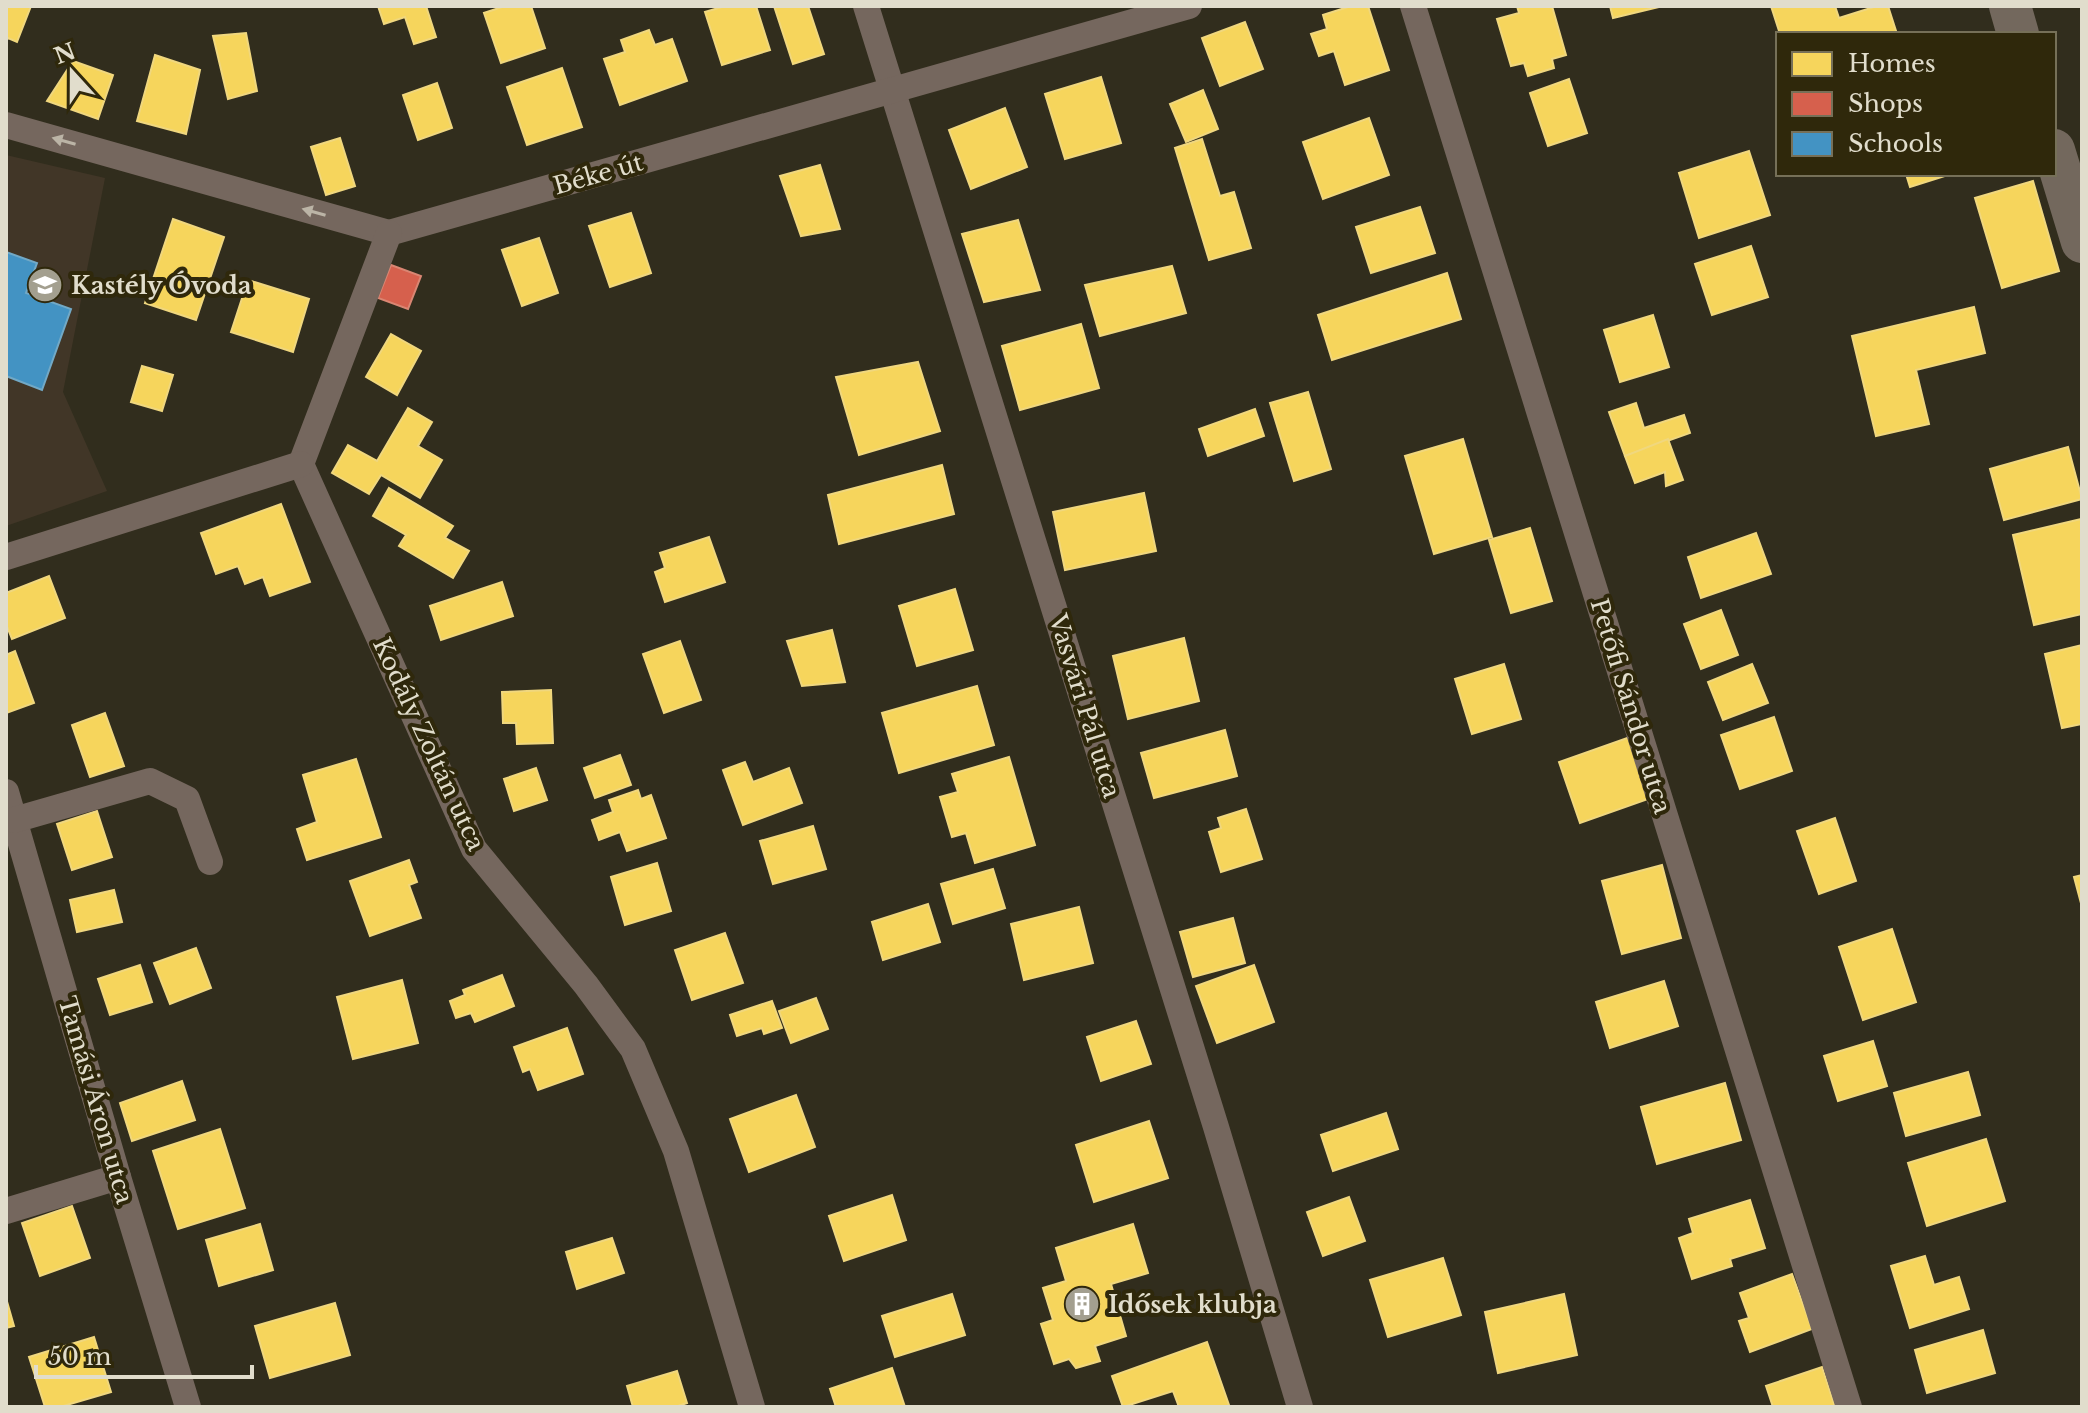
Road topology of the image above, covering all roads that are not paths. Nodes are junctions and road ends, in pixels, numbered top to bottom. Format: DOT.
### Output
graph roads {
  1 [pos="866,6"];
  2 [pos="1189,6"];
  3 [pos="1413,6"];
  4 [pos="2010,6"];
  5 [pos="2017,32"];
  6 [pos="894,90"];
  7 [pos="6,125"];
  8 [pos="2056,157"];
  9 [pos="389,233"];
  10 [pos="2082,242"];
  11 [pos="301,464"];
  12 [pos="6,557"];
  13 [pos="6,792"];
  14 [pos="14,836"];
  15 [pos="210,862"];
  16 [pos="118,1177"];
  17 [pos="6,1211"];
  18 [pos="188,1407"];
  19 [pos="752,1407"];
  20 [pos="1300,1407"];
  21 [pos="1849,1407"];
  1 -- 6 [label="street, Vasvári Pál utca"];
  2 -- 6 [label="street, Béke út"];
  3 -- 21 [label="street, Petőfi Sándor utca"];
  4 -- 5 [label="main road"];
  6 -- 9 [label="street, Béke út"];
  6 -- 20 [label="street, Vasvári Pál utca"];
  9 -- 7 [label="street, one-way"];
  8 -- 10 [label="main road"];
  9 -- 11 [label="street"];
  11 -- 12 [label="street"];
  11 -- 19 [label="street, Kodály Zoltán utca"];
  13 -- 14 [label="street, Tamási Áron utca"];
  14 -- 15 [label="street"];
  14 -- 16 [label="street, Tamási Áron utca"];
  16 -- 17 [label="street"];
  16 -- 18 [label="street, Tamási Áron utca"];
}
